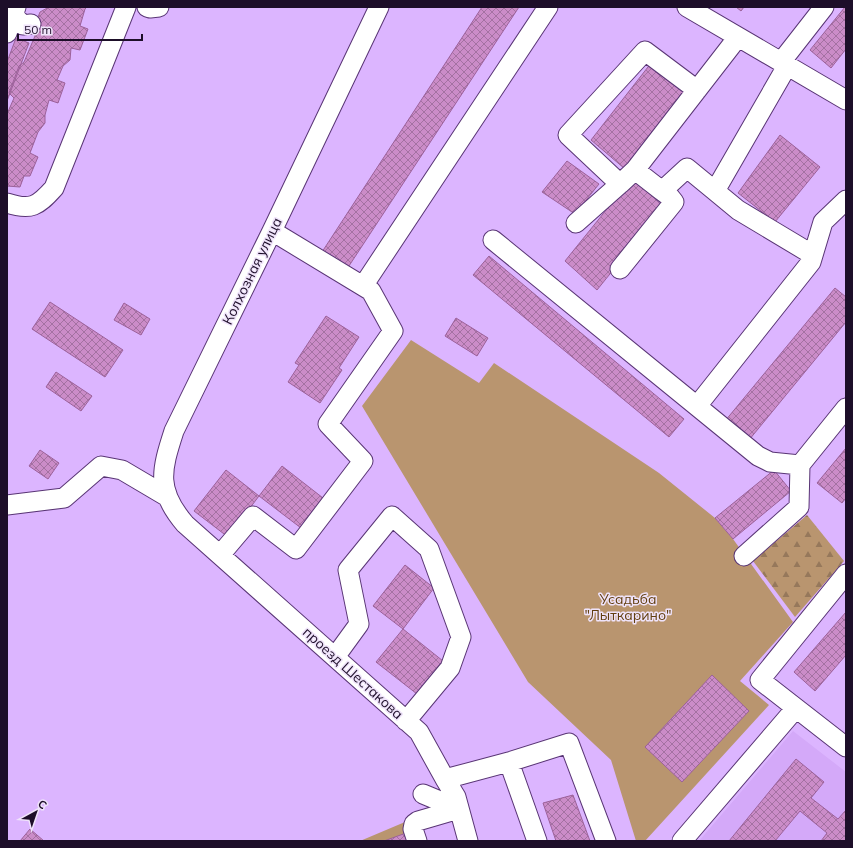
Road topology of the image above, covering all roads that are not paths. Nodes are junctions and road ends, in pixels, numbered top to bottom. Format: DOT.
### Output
graph roads {
  1 [pos="126,7"];
  2 [pos="147,7"];
  3 [pos="159,7"];
  4 [pos="379,7"];
  5 [pos="548,7"];
  6 [pos="687,7"];
  7 [pos="824,7"];
  8 [pos="15,10"];
  9 [pos="31,24"];
  10 [pos="7,33"];
  11 [pos="738,37"];
  12 [pos="784,64"];
  13 [pos="697,90"];
  14 [pos="846,100"];
  15 [pos="635,170"];
  16 [pos="620,184"];
  17 [pos="715,190"];
  18 [pos="662,191"];
  19 [pos="846,200"];
  20 [pos="7,203"];
  21 [pos="576,223"];
  22 [pos="272,231"];
  23 [pos="493,240"];
  24 [pos="813,255"];
  25 [pos="620,269"];
  26 [pos="363,286"];
  27 [pos="696,406"];
  28 [pos="846,408"];
  29 [pos="800,465"];
  30 [pos="166,496"];
  31 [pos="7,505"];
  32 [pos="196,534"];
  33 [pos="220,555"];
  34 [pos="744,556"];
  35 [pos="846,574"];
  36 [pos="335,657"];
  37 [pos="796,708"];
  38 [pos="406,721"];
  39 [pos="846,747"];
  40 [pos="509,762"];
  41 [pos="445,779"];
  42 [pos="424,794"];
  43 [pos="459,809"];
  44 [pos="417,841"];
  45 [pos="468,841"];
  46 [pos="536,841"];
  47 [pos="606,841"];
  48 [pos="682,841"];
  1 -- 20 [label="street"];
  2 -- 3 [label="street"];
  4 -- 22 [label="street, Колхозная улица"];
  5 -- 26 [label="street"];
  6 -- 11 [label="street"];
  7 -- 12 [label="street"];
  8 -- 9 [label="street"];
  8 -- 10 [label="street"];
  11 -- 12 [label="street"];
  11 -- 13 [label="street"];
  12 -- 14 [label="street"];
  12 -- 17 [label="street"];
  13 -- 15 [label="street"];
  13 -- 16 [label="street"];
  15 -- 16 [label="street"];
  15 -- 18 [label="street"];
  16 -- 21 [label="street"];
  17 -- 18 [label="street"];
  17 -- 24 [label="street"];
  18 -- 25 [label="street"];
  19 -- 24 [label="street"];
  22 -- 26 [label="street"];
  22 -- 30 [label="street, Колхозная улица"];
  23 -- 27 [label="street"];
  24 -- 27 [label="street"];
  26 -- 33 [label="street"];
  27 -- 29 [label="street"];
  28 -- 29 [label="street"];
  29 -- 34 [label="street"];
  30 -- 31 [label="street"];
  30 -- 32 [label="street, Колхозная улица"];
  32 -- 33 [label="street, проезд Шестакова"];
  33 -- 36 [label="street, проезд Шестакова"];
  35 -- 37 [label="street"];
  36 -- 38 [label="street, проезд Шестакова"];
  36 -- 38 [label="street"];
  37 -- 39 [label="street"];
  37 -- 48 [label="street"];
  38 -- 41 [label="street, проезд Шестакова"];
  40 -- 41 [label="street"];
  40 -- 46 [label="street"];
  40 -- 47 [label="street"];
  41 -- 43 [label="street, проезд Шестакова"];
  42 -- 43 [label="street"];
  43 -- 44 [label="street"];
  43 -- 45 [label="street, проезд Шестакова"];
}
